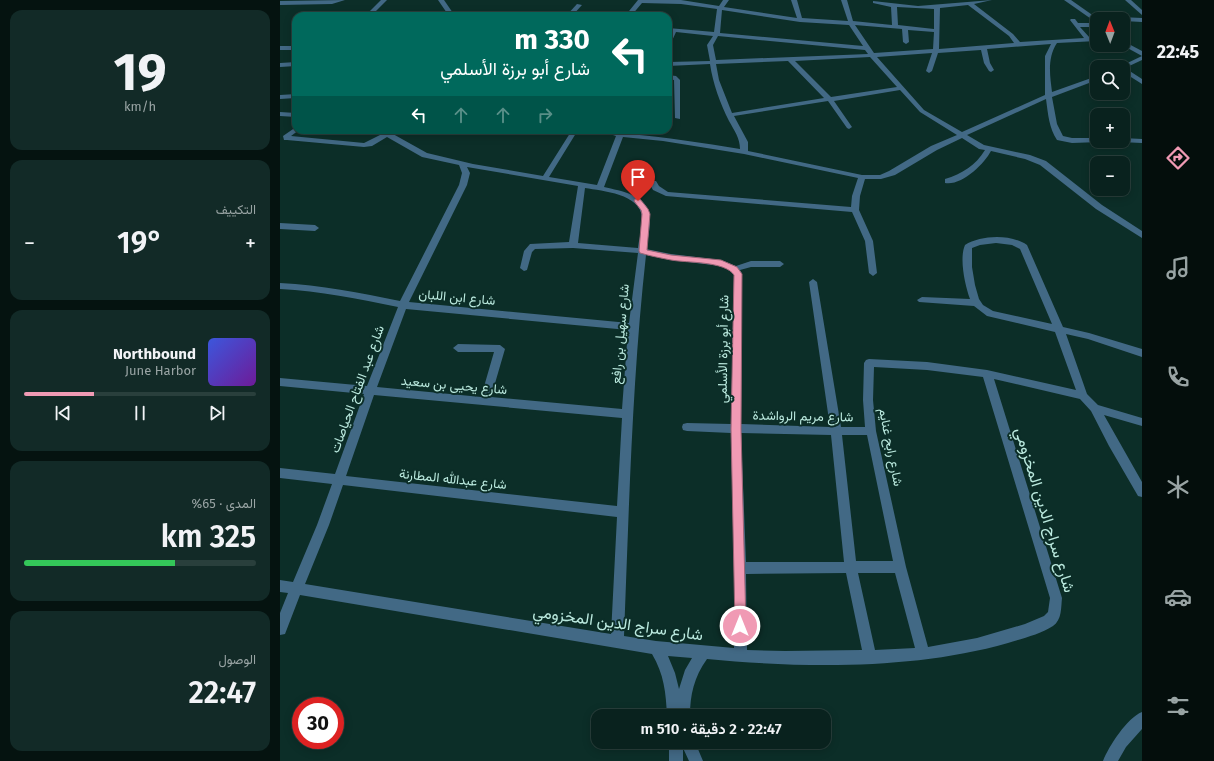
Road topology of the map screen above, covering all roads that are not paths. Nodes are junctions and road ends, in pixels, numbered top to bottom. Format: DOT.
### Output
graph roads {
  1 [pos="342,0"];
  2 [pos="384,0"];
  3 [pos="440,0"];
  4 [pos="726,0"];
  5 [pos="794,0"];
  6 [pos="844,0"];
  7 [pos="990,0"];
  8 [pos="1067,0"];
  9 [pos="1128,0"];
  10 [pos="640,1"];
  11 [pos="875,2"];
  12 [pos="280,3"];
  13 [pos="970,4"];
  14 [pos="579,5"];
  15 [pos="894,6"];
  16 [pos="720,8"];
  17 [pos="937,8"];
  18 [pos="372,12"];
  19 [pos="449,12"];
  20 [pos="573,12"];
  21 [pos="631,12"];
  22 [pos="1142,13"];
  23 [pos="1090,16"];
  24 [pos="1130,19"];
  25 [pos="800,20"];
  26 [pos="1073,20"];
  27 [pos="1142,20"];
  28 [pos="851,23"];
  29 [pos="1077,25"];
  30 [pos="1090,25"];
  31 [pos="896,26"];
  32 [pos="906,28"];
  33 [pos="672,30"];
  34 [pos="937,31"];
  35 [pos="717,34"];
  36 [pos="1088,39"];
  37 [pos="906,42"];
  38 [pos="1055,42"];
  39 [pos="1018,44"];
  40 [pos="1130,47"];
  41 [pos="280,48"];
  42 [pos="292,48"];
  43 [pos="868,48"];
  44 [pos="984,48"];
  45 [pos="936,51"];
  46 [pos="1142,54"];
  47 [pos="872,55"];
  48 [pos="1142,58"];
  49 [pos="790,60"];
  50 [pos="713,63"];
  51 [pos="292,64"];
  52 [pos="672,64"];
  53 [pos="1130,64"];
  54 [pos="280,65"];
  55 [pos="991,70"];
  56 [pos="929,71"];
  57 [pos="1130,74"];
  58 [pos="672,77"];
  59 [pos="1090,81"];
  60 [pos="1142,82"];
  61 [pos="900,88"];
  62 [pos="292,96"];
  63 [pos="1048,96"];
  64 [pos="280,97"];
  65 [pos="830,100"];
  66 [pos="280,114"];
  67 [pos="292,115"];
  68 [pos="730,115"];
  69 [pos="678,118"];
  70 [pos="849,127"];
  71 [pos="292,132"];
  72 [pos="382,134"];
  73 [pos="387,134"];
  74 [pos="572,134"];
  75 [pos="616,134"];
  76 [pos="620,135"];
  77 [pos="962,135"];
  78 [pos="1090,140"];
  79 [pos="1130,140"];
  80 [pos="1142,141"];
  81 [pos="988,150"];
  82 [pos="744,152"];
  83 [pos="462,164"];
  84 [pos="476,167"];
  85 [pos="862,177"];
  86 [pos="545,178"];
  87 [pos="948,181"];
  88 [pos="653,183"];
  89 [pos="463,185"];
  90 [pos="582,185"];
  91 [pos="600,188"];
  92 [pos="855,210"];
  93 [pos="280,226"];
  94 [pos="315,228"];
  95 [pos="1142,235"];
  96 [pos="573,245"];
  97 [pos="643,251"];
  98 [pos="780,264"];
  99 [pos="524,268"];
  100 [pos="734,269"];
  101 [pos="873,273"];
  102 [pos="813,282"];
  103 [pos="281,287"];
  104 [pos="922,300"];
  105 [pos="976,303"];
  106 [pos="403,305"];
  107 [pos="633,326"];
  108 [pos="1059,328"];
  109 [pos="458,348"];
  110 [pos="1142,353"];
  111 [pos="987,374"];
  112 [pos="280,382"];
  113 [pos="370,392"];
  114 [pos="1083,396"];
  115 [pos="485,402"];
  116 [pos="1095,408"];
  117 [pos="627,414"];
  118 [pos="1142,422"];
  119 [pos="687,427"];
  120 [pos="736,429"];
  121 [pos="836,431"];
  122 [pos="871,431"];
  123 [pos="280,473"];
  124 [pos="339,480"];
  125 [pos="1142,492"];
  126 [pos="622,512"];
  127 [pos="900,567"];
  128 [pos="740,568"];
  129 [pos="851,568"];
  130 [pos="280,586"];
  131 [pos="297,589"];
  132 [pos="280,629"];
  133 [pos="617,641"];
  134 [pos="656,648"];
  135 [pos="703,653"];
  136 [pos="923,654"];
  137 [pos="740,656"];
  138 [pos="870,657"];
  139 [pos="678,709"];
  140 [pos="680,709"];
  141 [pos="1142,719"];
  142 [pos="676,749"];
  143 [pos="691,749"];
  144 [pos="676,761"];
  145 [pos="696,761"];
  146 [pos="1110,761"];
  1 -- 12 [label="street"];
  2 -- 18 [label="street"];
  3 -- 19 [label="street"];
  4 -- 16 [label="street"];
  5 -- 25 [label="street"];
  6 -- 28 [label="street"];
  7 -- 13 [label="street"];
  8 -- 23 [label="street"];
  9 -- 22 [label="street"];
  10 -- 16 [label="street"];
  10 -- 21 [label="street"];
  11 -- 15 [label="street"];
  13 -- 17 [label="street"];
  13 -- 39 [label="street"];
  14 -- 20 [label="street"];
  15 -- 17 [label="street"];
  15 -- 31 [label="street"];
  16 -- 25 [label="street"];
  16 -- 35 [label="street"];
  17 -- 34 [label="street"];
  24 -- 27 [label="street"];
  25 -- 28 [label="street"];
  26 -- 29 [label="street"];
  28 -- 31 [label="street"];
  28 -- 43 [label="street"];
  29 -- 30 [label="street"];
  29 -- 36 [label="street"];
  31 -- 32 [label="street"];
  32 -- 34 [label="street"];
  32 -- 37 [label="street"];
  33 -- 35 [label="street"];
  34 -- 45 [label="street"];
  35 -- 43 [label="street"];
  35 -- 50 [label="street"];
  36 -- 38 [label="street"];
  38 -- 39 [label="street"];
  38 -- 63 [label="street"];
  39 -- 44 [label="street"];
  40 -- 46 [label="street"];
  41 -- 42 [label="street"];
  43 -- 47 [label="street"];
  44 -- 45 [label="street"];
  44 -- 55 [label="street"];
  45 -- 47 [label="street"];
  45 -- 56 [label="street"];
  47 -- 49 [label="street"];
  47 -- 61 [label="street"];
  48 -- 53 [label="street"];
  49 -- 50 [label="street"];
  49 -- 65 [label="street"];
  50 -- 52 [label="street"];
  50 -- 68 [label="street"];
  51 -- 54 [label="street"];
  57 -- 60 [label="street"];
  58 -- 69 [label="street"];
  59 -- 63 [label="street"];
  61 -- 65 [label="street"];
  61 -- 77 [label="street"];
  62 -- 64 [label="street"];
  63 -- 77 [label="street"];
  63 -- 78 [label="street"];
  65 -- 68 [label="street"];
  65 -- 70 [label="street"];
  66 -- 67 [label="street"];
  68 -- 82 [label="street"];
  71 -- 72 [label="street"];
  73 -- 83 [label="street"];
  74 -- 86 [label="street"];
  75 -- 76 [label="street"];
  76 -- 82 [label="street"];
  76 -- 91 [label="street"];
  77 -- 81 [label="street"];
  77 -- 85 [label="street"];
  79 -- 80 [label="street"];
  81 -- 87 [label="street"];
  81 -- 95 [label="street"];
  82 -- 85 [label="street"];
  83 -- 84 [label="street"];
  83 -- 89 [label="street, شارع عبد الفتاح الحياصات"];
  84 -- 86 [label="street, شارع سهيل بن رافع"];
  84 -- 89 [label="street"];
  85 -- 92 [label="street"];
  86 -- 90 [label="street, شارع سهيل بن رافع"];
  88 -- 92 [label="street"];
  89 -- 106 [label="street, شارع عبد الفتاح الحياصات"];
  90 -- 91 [label="street, شارع سهيل بن رافع"];
  90 -- 96 [label="street"];
  91 -- 97 [label="street, شارع سهيل بن رافع"];
  92 -- 101 [label="street"];
  93 -- 94 [label="street"];
  96 -- 97 [label="street"];
  96 -- 99 [label="street"];
  97 -- 100 [label="street"];
  97 -- 107 [label="street, شارع سهيل بن رافع"];
  98 -- 100 [label="street"];
  100 -- 120 [label="street, شارع أبو برزة الأسلمي"];
  102 -- 121 [label="street"];
  103 -- 106 [label="street, شارع ابن اللبان"];
  104 -- 105 [label="street"];
  105 -- 108 [label="street"];
  105 -- 108 [label="street"];
  106 -- 107 [label="street, شارع ابن اللبان"];
  106 -- 113 [label="street, شارع عبد الفتاح الحياصات"];
  107 -- 117 [label="street, شارع سهيل بن رافع"];
  108 -- 110 [label="street"];
  108 -- 114 [label="street"];
  109 -- 115 [label="street"];
  111 -- 114 [label="street, شارع رابح غنايم"];
  111 -- 122 [label="street, شارع رابح غنايم"];
  111 -- 136 [label="street, شارع سراج الدين المخزومي"];
  112 -- 113 [label="street, شارع يحيى بن سعيد"];
  113 -- 115 [label="street, شارع يحيى بن سعيد"];
  113 -- 124 [label="street, شارع عبد الفتاح الحياصات"];
  114 -- 116 [label="street"];
  115 -- 117 [label="street, شارع يحيى بن سعيد"];
  116 -- 118 [label="street"];
  116 -- 125 [label="street"];
  117 -- 126 [label="street, شارع سهيل بن رافع"];
  119 -- 120 [label="street, شارع مريم الرواشدة"];
  120 -- 121 [label="street, شارع مريم الرواشدة"];
  120 -- 128 [label="street, شارع أبو برزة الأسلمي"];
  121 -- 122 [label="street, شارع مريم الرواشدة"];
  121 -- 129 [label="street"];
  122 -- 127 [label="street, شارع رابح غنايم"];
  123 -- 124 [label="street, شارع عبدالله المطارنة"];
  124 -- 126 [label="street, شارع عبدالله المطارنة"];
  124 -- 131 [label="street, شارع عبد الفتاح الحياصات"];
  126 -- 133 [label="street, شارع سهيل بن رافع"];
  127 -- 129 [label="street"];
  127 -- 136 [label="street, شارع رابح غنايم"];
  128 -- 129 [label="street"];
  128 -- 137 [label="street, شارع أبو برزة الأسلمي"];
  129 -- 138 [label="street"];
  130 -- 131 [label="street, شارع سراج الدين المخزومي"];
  131 -- 132 [label="street, شارع عبد الفتاح الحياصات"];
  131 -- 133 [label="street, شارع سراج الدين المخزومي"];
  133 -- 134 [label="street, شارع سراج الدين المخزومي"];
  134 -- 135 [label="street, شارع سراج الدين المخزومي"];
  134 -- 139 [label="street"];
  135 -- 137 [label="street, شارع سراج الدين المخزومي"];
  135 -- 140 [label="street"];
  136 -- 138 [label="street, شارع سراج الدين المخزومي"];
  137 -- 138 [label="street, شارع سراج الدين المخزومي"];
  141 -- 146 [label="street"];
  142 -- 144 [label="street"];
  143 -- 145 [label="street"];
}
